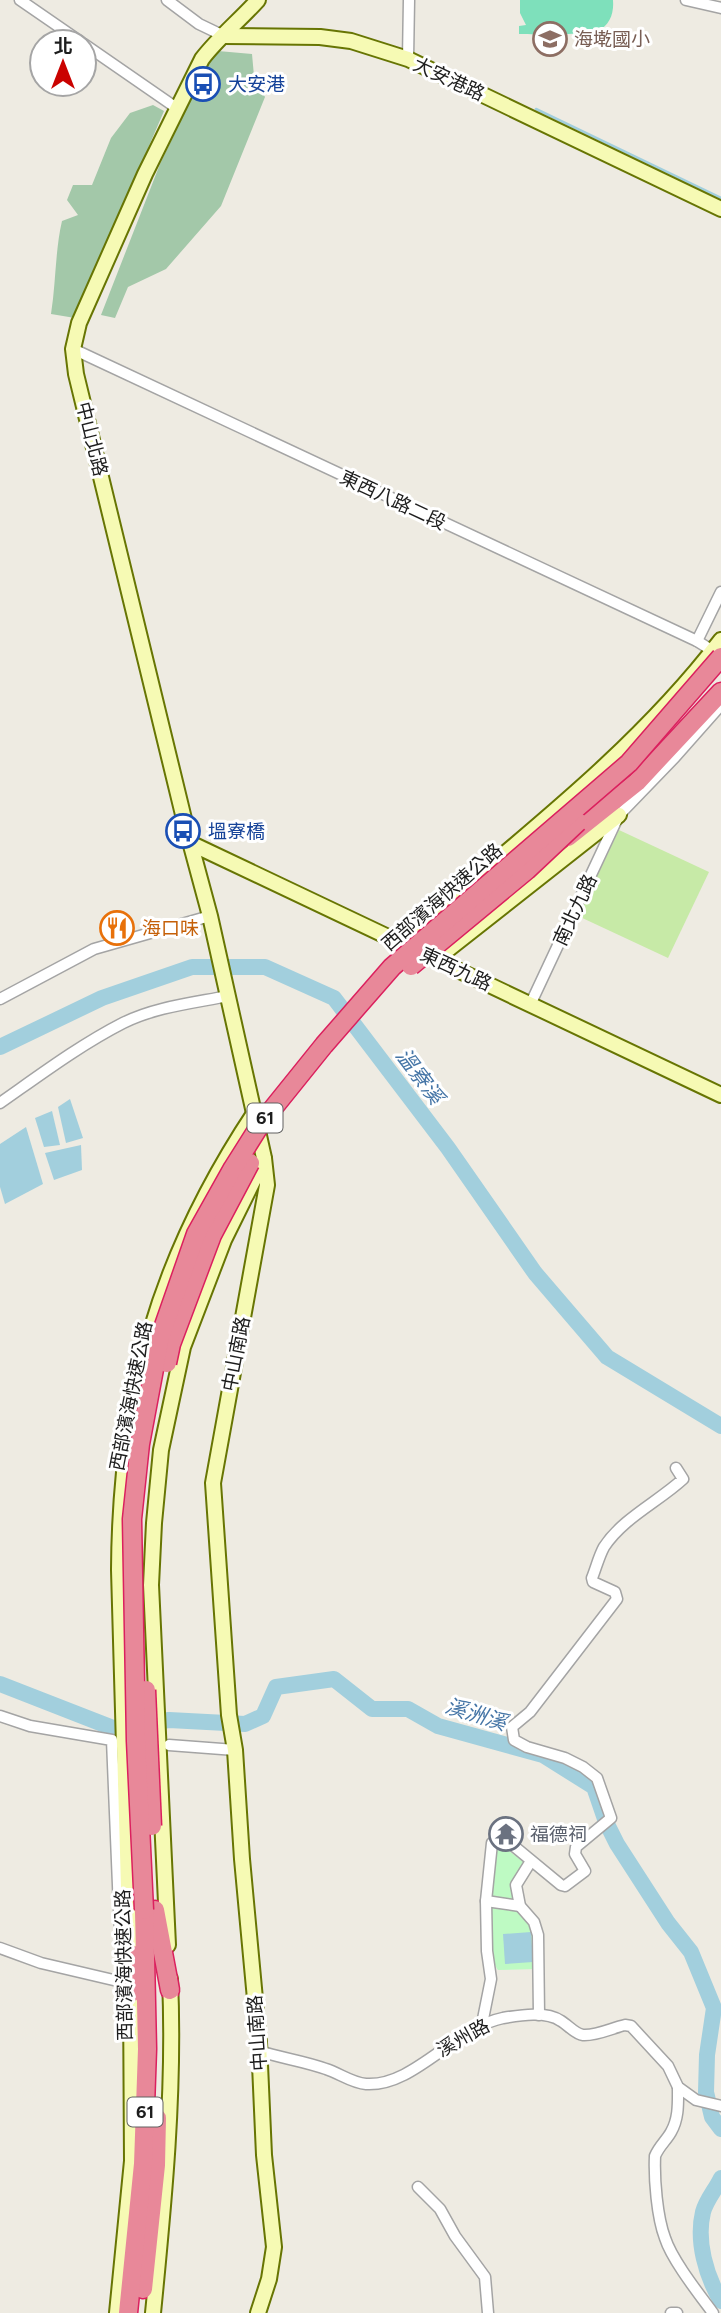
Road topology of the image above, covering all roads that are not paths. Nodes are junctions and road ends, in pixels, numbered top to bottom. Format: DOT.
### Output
graph roads {
  1 [pos="20,0"];
  2 [pos="167,0"];
  3 [pos="258,0"];
  4 [pos="409,0"];
  5 [pos="686,0"];
  6 [pos="721,8"];
  7 [pos="61,28"];
  8 [pos="224,36"];
  9 [pos="98,53"];
  10 [pos="408,59"];
  11 [pos="178,109"];
  12 [pos="721,209"];
  13 [pos="73,349"];
  14 [pos="721,592"];
  15 [pos="697,641"];
  16 [pos="719,649"];
  17 [pos="721,673"];
  18 [pos="721,692"];
  19 [pos="721,705"];
  20 [pos="619,815"];
  21 [pos="190,843"];
  22 [pos="526,862"];
  23 [pos="210,916"];
  24 [pos="396,941"];
  25 [pos="436,959"];
  26 [pos="228,996"];
  27 [pos="0,999"];
  28 [pos="530,1004"];
  29 [pos="721,1096"];
  30 [pos="0,1103"];
  31 [pos="255,1112"];
  32 [pos="264,1158"];
  33 [pos="676,1468"];
  34 [pos="0,1716"];
  35 [pos="163,1744"];
  36 [pos="235,1750"];
  37 [pos="531,1861"];
  38 [pos="486,1900"];
  39 [pos="520,1906"];
  40 [pos="150,1910"];
  41 [pos="0,1948"];
  42 [pos="126,1988"];
  43 [pos="170,1990"];
  44 [pos="539,2015"];
  45 [pos="482,2024"];
  46 [pos="259,2051"];
  47 [pos="678,2087"];
  48 [pos="721,2106"];
  49 [pos="418,2187"];
  50 [pos="117,2313"];
  51 [pos="128,2313"];
  52 [pos="140,2313"];
  53 [pos="153,2313"];
  54 [pos="258,2313"];
  55 [pos="488,2313"];
  56 [pos="671,2313"];
  57 [pos="677,2313"];
  58 [pos="713,2313"];
  1 -- 7 [label="street"];
  2 -- 8 [label="street, 大安港路"];
  3 -- 8 [label="street, 中山北路"];
  4 -- 10 [label="street"];
  5 -- 6 [label="street"];
  8 -- 10 [label="street, 大安港路"];
  8 -- 11 [label="street, 中山北路"];
  9 -- 11 [label="street"];
  10 -- 12 [label="street, 大安港路"];
  11 -- 13 [label="street, 中山北路"];
  13 -- 15 [label="street, 東西八路二段"];
  13 -- 21 [label="street, 中山北路"];
  14 -- 15 [label="street"];
  15 -- 16 [label="street, 東西八路二段"];
  16 -- 22 [label="highway, 西部濱海快速公路 / 61, bridge"];
  16 -- 24 [label="street"];
  17 -- 22 [label="highway, 西部濱海快速公路 / 61, bridge"];
  18 -- 22 [label="highway"];
  19 -- 20 [label="street, 南北九路"];
  20 -- 25 [label="street"];
  20 -- 28 [label="street, 南北九路"];
  21 -- 23 [label="street, 中山北路"];
  21 -- 24 [label="street, 東西九路"];
  22 -- 40 [label="highway, 西部濱海快速公路 / 61, bridge"];
  23 -- 26 [label="street, 中山北路"];
  23 -- 27 [label="street"];
  24 -- 25 [label="street, 東西九路"];
  25 -- 28 [label="street, 東西九路"];
  26 -- 30 [label="street"];
  26 -- 31 [label="street, 中山南路"];
  28 -- 29 [label="street, 東西九路"];
  31 -- 32 [label="street, 中山南路"];
  31 -- 42 [label="street"];
  32 -- 35 [label="street"];
  32 -- 36 [label="street, 中山南路"];
  33 -- 37 [label="street"];
  34 -- 42 [label="street"];
  35 -- 36 [label="street"];
  35 -- 43 [label="street"];
  36 -- 46 [label="street, 中山南路"];
  37 -- 38 [label="street"];
  37 -- 39 [label="street"];
  38 -- 39 [label="street"];
  38 -- 45 [label="street"];
  39 -- 44 [label="street"];
  40 -- 42 [label="highway"];
  40 -- 43 [label="highway"];
  40 -- 51 [label="highway, 西部濱海快速公路 / 61"];
  40 -- 52 [label="highway, 西部濱海快速公路 / 61"];
  41 -- 42 [label="street"];
  42 -- 50 [label="street"];
  43 -- 53 [label="street"];
  44 -- 45 [label="street, 溪州路"];
  44 -- 47 [label="street, 溪州路"];
  45 -- 46 [label="street, 溪州路"];
  46 -- 54 [label="street, 中山南路"];
  47 -- 48 [label="street"];
  47 -- 58 [label="street"];
  49 -- 55 [label="street"];
  56 -- 57 [label="street"];
}
